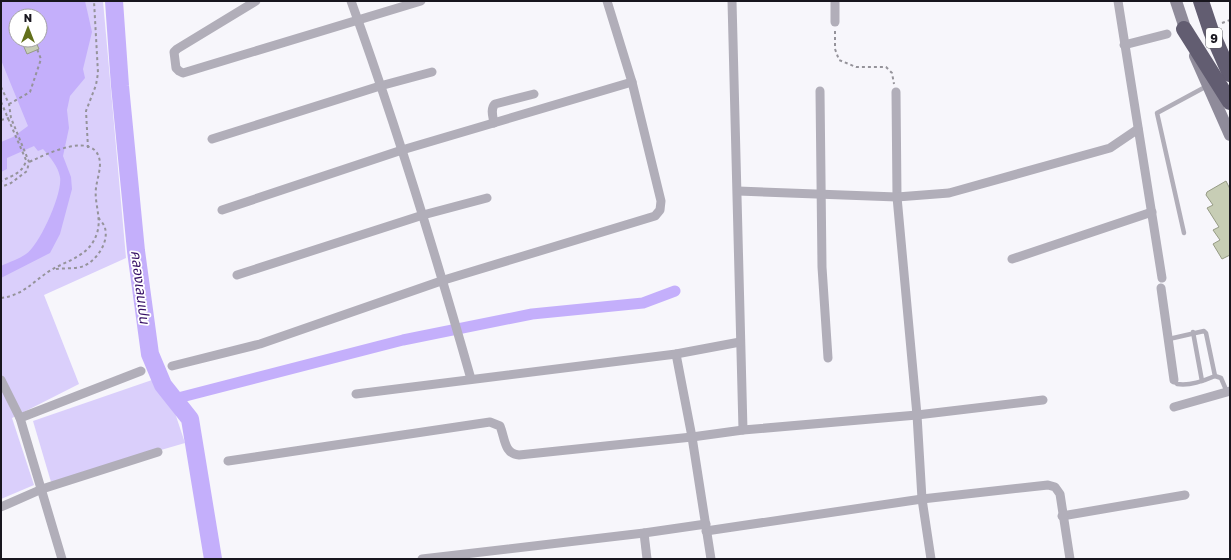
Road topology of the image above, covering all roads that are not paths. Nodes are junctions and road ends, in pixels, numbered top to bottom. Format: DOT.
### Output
graph roads {
  1 [pos="256,1"];
  2 [pos="351,1"];
  3 [pos="421,1"];
  4 [pos="607,1"];
  5 [pos="732,1"];
  6 [pos="835,1"];
  7 [pos="1118,1"];
  8 [pos="1176,1"];
  9 [pos="1202,1"];
  10 [pos="358,20"];
  11 [pos="835,22"];
  12 [pos="1184,29"];
  13 [pos="1167,34"];
  14 [pos="1124,45"];
  15 [pos="432,72"];
  16 [pos="1230,74"];
  17 [pos="632,82"];
  18 [pos="380,86"];
  19 [pos="1207,86"];
  20 [pos="820,91"];
  21 [pos="896,92"];
  22 [pos="534,94"];
  23 [pos="1230,102"];
  24 [pos="494,123"];
  25 [pos="1138,129"];
  26 [pos="1230,136"];
  27 [pos="212,139"];
  28 [pos="402,150"];
  29 [pos="738,191"];
  30 [pos="820,194"];
  31 [pos="897,197"];
  32 [pos="487,198"];
  33 [pos="222,210"];
  34 [pos="1152,212"];
  35 [pos="423,215"];
  36 [pos="1184,233"];
  37 [pos="1012,259"];
  38 [pos="237,275"];
  39 [pos="1162,278"];
  40 [pos="444,280"];
  41 [pos="1161,288"];
  42 [pos="1193,332"];
  43 [pos="1168,339"];
  44 [pos="740,342"];
  45 [pos="676,354"];
  46 [pos="828,358"];
  47 [pos="172,366"];
  48 [pos="141,371"];
  49 [pos="1215,376"];
  50 [pos="471,379"];
  51 [pos="1,380"];
  52 [pos="1174,380"];
  53 [pos="1202,381"];
  54 [pos="1229,392"];
  55 [pos="356,394"];
  56 [pos="1043,400"];
  57 [pos="1174,407"];
  58 [pos="917,415"];
  59 [pos="20,418"];
  60 [pos="744,430"];
  61 [pos="692,437"];
  62 [pos="158,452"];
  63 [pos="228,461"];
  64 [pos="42,489"];
  65 [pos="1185,495"];
  66 [pos="922,499"];
  67 [pos="1,507"];
  68 [pos="1062,516"];
  69 [pos="706,528"];
  70 [pos="644,533"];
  71 [pos="62,559"];
  72 [pos="422,559"];
  73 [pos="647,559"];
  74 [pos="711,559"];
  75 [pos="931,559"];
  76 [pos="1070,559"];
  1 -- 10 [label="street"];
  2 -- 10 [label="street"];
  3 -- 10 [label="street"];
  4 -- 17 [label="street"];
  5 -- 29 [label="street"];
  6 -- 11 [label="street"];
  7 -- 14 [label="street"];
  8 -- 12 [label="main road"];
  9 -- 16 [label="highway, 9"];
  10 -- 18 [label="street"];
  12 -- 19 [label="main road"];
  12 -- 23 [label="highway"];
  13 -- 14 [label="street"];
  14 -- 25 [label="street"];
  15 -- 18 [label="street"];
  17 -- 24 [label="street"];
  17 -- 40 [label="street"];
  18 -- 27 [label="street"];
  18 -- 28 [label="street"];
  19 -- 26 [label="main road"];
  19 -- 36 [label="lane"];
  20 -- 30 [label="street"];
  21 -- 31 [label="street"];
  22 -- 24 [label="street"];
  24 -- 28 [label="street"];
  25 -- 31 [label="street"];
  25 -- 34 [label="street"];
  28 -- 33 [label="street"];
  28 -- 35 [label="street"];
  29 -- 30 [label="street"];
  29 -- 44 [label="street"];
  30 -- 31 [label="street"];
  30 -- 46 [label="street"];
  31 -- 58 [label="street"];
  32 -- 35 [label="street"];
  34 -- 37 [label="street"];
  34 -- 39 [label="street"];
  35 -- 38 [label="street"];
  35 -- 40 [label="street"];
  40 -- 47 [label="street"];
  40 -- 50 [label="street"];
  41 -- 43 [label="street"];
  42 -- 43 [label="lane"];
  42 -- 49 [label="lane"];
  42 -- 53 [label="lane"];
  43 -- 52 [label="street"];
  44 -- 45 [label="street"];
  44 -- 60 [label="street"];
  45 -- 50 [label="street"];
  45 -- 61 [label="street"];
  48 -- 59 [label="street"];
  49 -- 53 [label="lane"];
  49 -- 54 [label="lane"];
  50 -- 55 [label="street"];
  51 -- 59 [label="street"];
  52 -- 53 [label="lane"];
  54 -- 57 [label="street"];
  56 -- 58 [label="street"];
  58 -- 60 [label="street"];
  58 -- 66 [label="street"];
  59 -- 64 [label="street"];
  60 -- 61 [label="street"];
  61 -- 63 [label="street"];
  61 -- 69 [label="street"];
  62 -- 64 [label="street"];
  64 -- 67 [label="street"];
  64 -- 71 [label="street"];
  65 -- 68 [label="street"];
  66 -- 68 [label="street"];
  66 -- 69 [label="street"];
  66 -- 75 [label="street"];
  68 -- 76 [label="street"];
  69 -- 70 [label="street"];
  69 -- 74 [label="street"];
  70 -- 72 [label="street"];
  70 -- 73 [label="street"];
}
